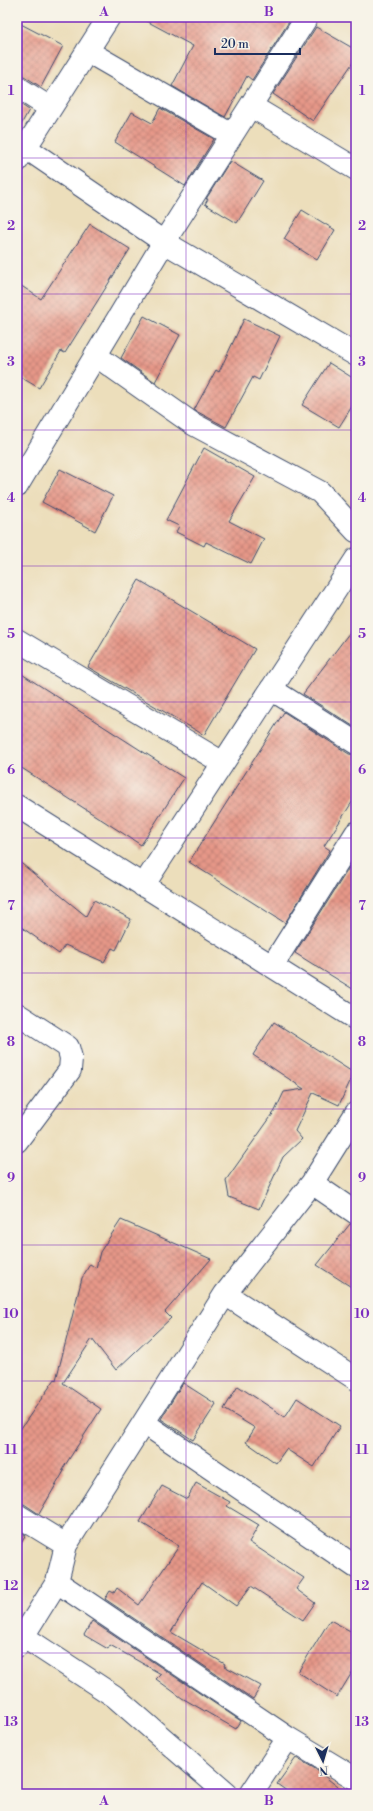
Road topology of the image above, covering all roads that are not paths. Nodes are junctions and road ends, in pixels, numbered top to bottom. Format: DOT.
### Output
graph roads {
  1 [pos="109,17"];
  2 [pos="307,17"];
  3 [pos="87,51"];
  4 [pos="17,87"];
  5 [pos="251,106"];
  6 [pos="50,108"];
  7 [pos="232,135"];
  8 [pos="22,154"];
  9 [pos="356,169"];
  10 [pos="164,242"];
  11 [pos="96,355"];
  12 [pos="356,355"];
  13 [pos="17,486"];
  14 [pos="356,531"];
  15 [pos="356,559"];
  16 [pos="17,640"];
  17 [pos="271,689"];
  18 [pos="356,743"];
  19 [pos="223,763"];
  20 [pos="17,806"];
  21 [pos="355,837"];
  22 [pos="143,886"];
  23 [pos="272,966"];
  24 [pos="17,1014"];
  25 [pos="356,1019"];
  26 [pos="356,1113"];
  27 [pos="17,1142"];
  28 [pos="312,1183"];
  29 [pos="356,1213"];
  30 [pos="225,1294"];
  31 [pos="356,1379"];
  32 [pos="144,1423"];
  33 [pos="17,1515"];
  34 [pos="66,1545"];
  35 [pos="356,1567"];
  36 [pos="58,1582"];
  37 [pos="20,1641"];
  38 [pos="288,1738"];
  39 [pos="356,1779"];
  40 [pos="227,1794"];
  41 [pos="251,1794"];
  1 -- 3 [label="street"];
  2 -- 5 [label="street"];
  3 -- 6 [label="street"];
  3 -- 7 [label="street"];
  4 -- 6 [label="street"];
  5 -- 7 [label="street"];
  5 -- 9 [label="street"];
  6 -- 8 [label="street"];
  7 -- 10 [label="street"];
  8 -- 10 [label="street"];
  10 -- 11 [label="street"];
  10 -- 12 [label="street"];
  11 -- 13 [label="street"];
  11 -- 14 [label="street"];
  15 -- 17 [label="street"];
  16 -- 19 [label="street"];
  17 -- 18 [label="street"];
  17 -- 19 [label="street"];
  19 -- 22 [label="street"];
  20 -- 22 [label="street"];
  21 -- 23 [label="street"];
  22 -- 23 [label="street"];
  23 -- 25 [label="street"];
  24 -- 27 [label="street"];
  26 -- 28 [label="street"];
  28 -- 29 [label="street"];
  28 -- 30 [label="street"];
  30 -- 31 [label="street"];
  30 -- 32 [label="street"];
  32 -- 34 [label="street"];
  32 -- 35 [label="street"];
  33 -- 34 [label="street"];
  34 -- 36 [label="street"];
  36 -- 37 [label="street"];
  36 -- 38 [label="street"];
  37 -- 40 [label="street"];
  38 -- 39 [label="street"];
  38 -- 41 [label="street"];
}
